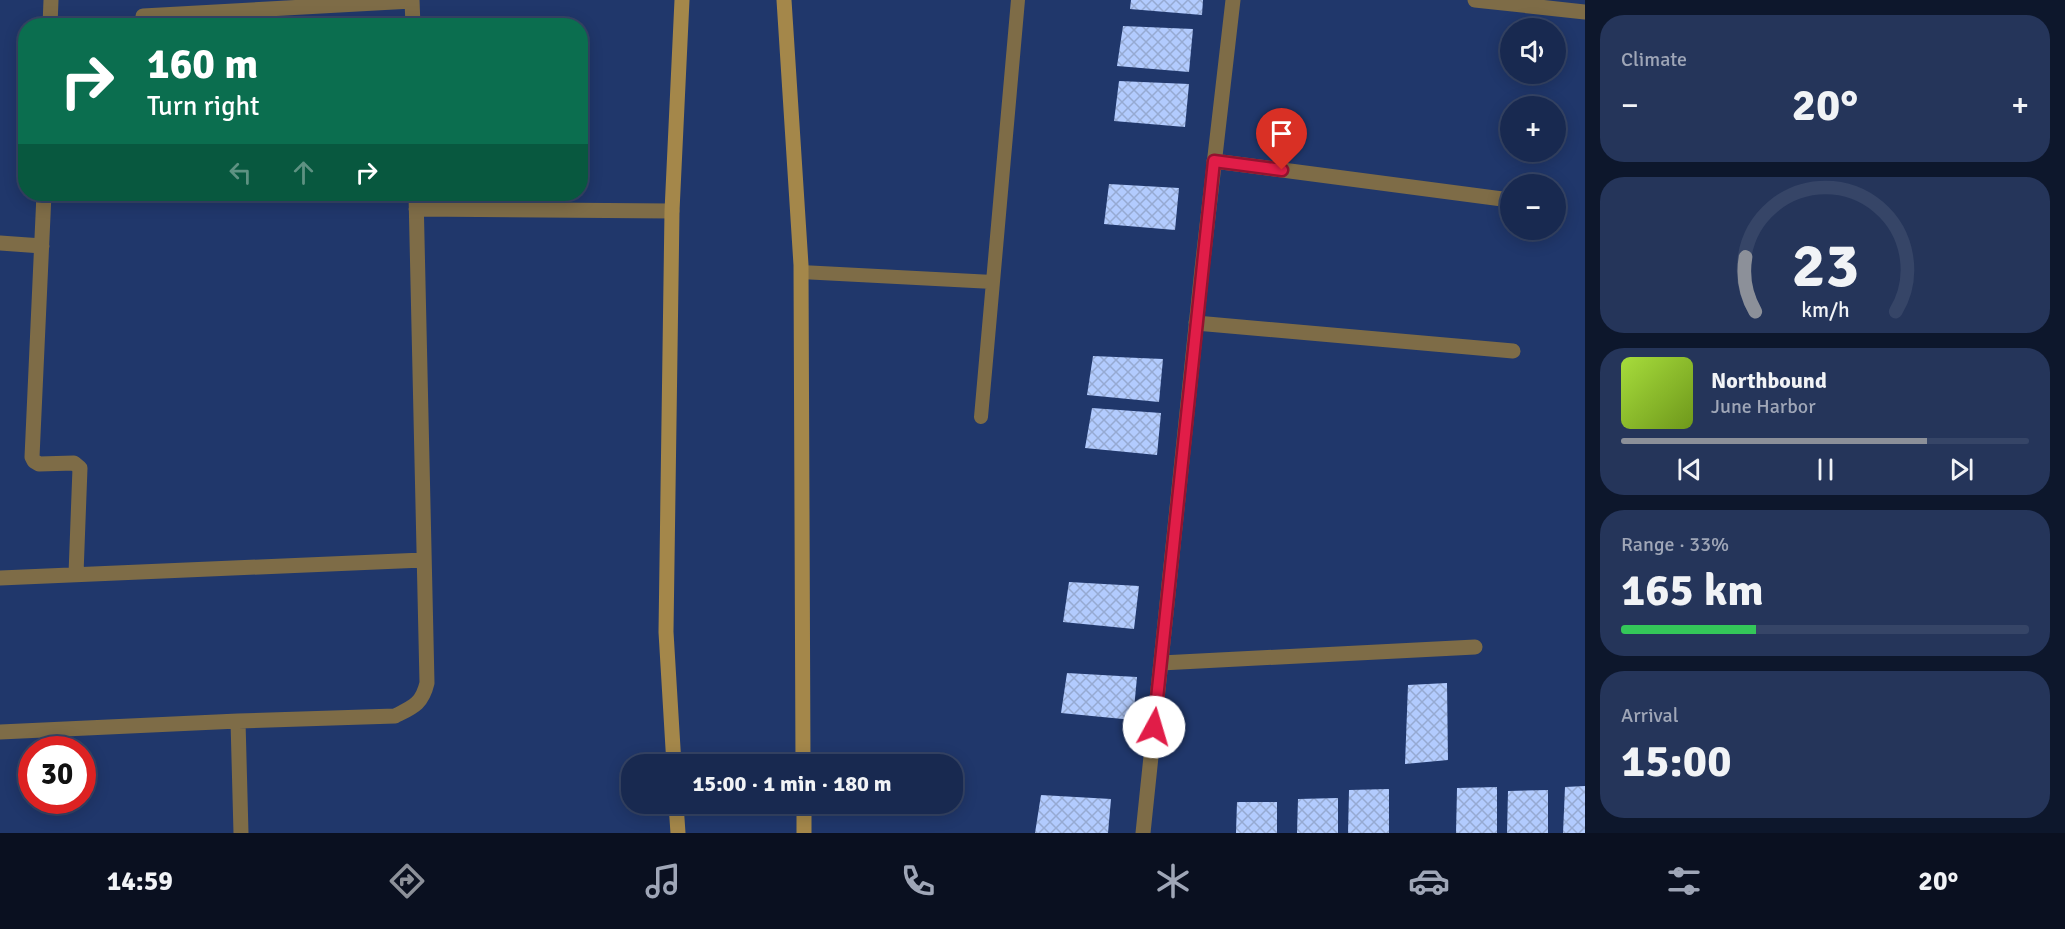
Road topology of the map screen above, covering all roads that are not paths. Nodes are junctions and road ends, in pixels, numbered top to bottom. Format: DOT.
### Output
graph roads {
  1 [pos="51,0"];
  2 [pos="412,0"];
  3 [pos="682,0"];
  4 [pos="784,0"];
  5 [pos="1018,0"];
  6 [pos="1233,0"];
  7 [pos="1475,0"];
  8 [pos="1585,12"];
  9 [pos="143,16"];
  10 [pos="50,18"];
  11 [pos="413,18"];
  12 [pos="1214,161"];
  13 [pos="1500,199"];
  14 [pos="44,201"];
  15 [pos="416,201"];
  16 [pos="416,209"];
  17 [pos="672,211"];
  18 [pos="0,243"];
  19 [pos="42,246"];
  20 [pos="801,272"];
  21 [pos="993,282"];
  22 [pos="1196,323"];
  23 [pos="1513,351"];
  24 [pos="981,417"];
  25 [pos="423,560"];
  26 [pos="76,574"];
  27 [pos="0,578"];
  28 [pos="1475,646"];
  29 [pos="1161,663"];
  30 [pos="238,721"];
  31 [pos="0,732"];
  32 [pos="673,754"];
  33 [pos="803,754"];
  34 [pos="677,814"];
  35 [pos="804,814"];
  36 [pos="241,833"];
  37 [pos="678,833"];
  38 [pos="804,833"];
  39 [pos="1143,833"];
  1 -- 10 [label="street"];
  2 -- 9 [label="street"];
  2 -- 11 [label="street"];
  3 -- 17 [label="main road"];
  4 -- 20 [label="main road"];
  5 -- 21 [label="lane"];
  6 -- 12 [label="street"];
  7 -- 8 [label="street"];
  12 -- 13 [label="street"];
  12 -- 22 [label="street"];
  14 -- 19 [label="street"];
  15 -- 16 [label="street"];
  16 -- 17 [label="street"];
  16 -- 25 [label="street"];
  17 -- 32 [label="main road"];
  18 -- 19 [label="street"];
  19 -- 26 [label="street"];
  20 -- 21 [label="lane"];
  20 -- 33 [label="main road"];
  21 -- 24 [label="lane"];
  22 -- 23 [label="street"];
  22 -- 29 [label="street"];
  25 -- 26 [label="street"];
  25 -- 30 [label="street"];
  26 -- 27 [label="street"];
  28 -- 29 [label="street"];
  29 -- 39 [label="street"];
  30 -- 31 [label="street"];
  30 -- 36 [label="street"];
  34 -- 37 [label="main road"];
  35 -- 38 [label="main road"];
}
